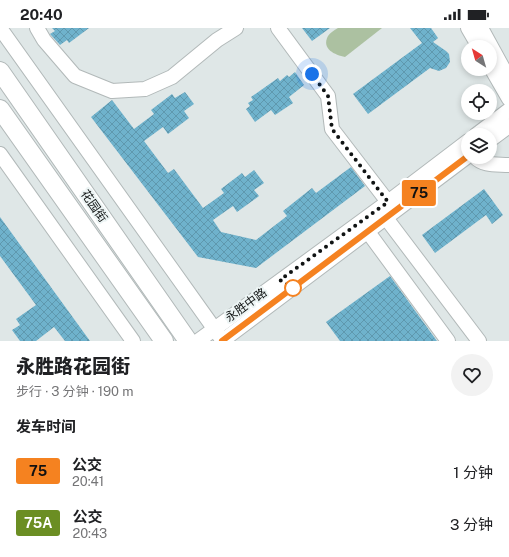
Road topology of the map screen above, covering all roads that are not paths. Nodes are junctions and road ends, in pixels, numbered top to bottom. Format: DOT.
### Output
graph roads {
  1 [pos="0,28"];
  2 [pos="37,28"];
  3 [pos="236,28"];
  4 [pos="278,28"];
  5 [pos="468,28"];
  6 [pos="481,28"];
  7 [pos="475,40"];
  8 [pos="0,71"];
  9 [pos="496,76"];
  10 [pos="509,79"];
  11 [pos="509,99"];
  12 [pos="0,109"];
  13 [pos="509,110"];
  14 [pos="509,126"];
  15 [pos="485,128"];
  16 [pos="497,135"];
  17 [pos="461,146"];
  18 [pos="0,154"];
  19 [pos="461,161"];
  20 [pos="485,164"];
  21 [pos="509,165"];
  22 [pos="388,202"];
  23 [pos="386,218"];
  24 [pos="368,232"];
  25 [pos="214,329"];
  26 [pos="133,341"];
  27 [pos="164,341"];
  28 [pos="188,341"];
  29 [pos="198,341"];
  30 [pos="222,341"];
  31 [pos="448,341"];
  32 [pos="479,341"];
  1 -- 25 [label="street"];
  2 -- 3 [label="street"];
  4 -- 22 [label="street"];
  5 -- 7 [label="street"];
  6 -- 10 [label="street"];
  8 -- 28 [label="main road, 花园街"];
  9 -- 11 [label="street"];
  12 -- 27 [label="main road, 花园街"];
  13 -- 15 [label="street"];
  14 -- 16 [label="street"];
  17 -- 22 [label="street, 永胜中路"];
  18 -- 26 [label="street"];
  19 -- 23 [label="street, 永胜中路"];
  20 -- 21 [label="street"];
  22 -- 25 [label="street, 永胜中路"];
  23 -- 24 [label="street, 永胜中路"];
  23 -- 32 [label="street"];
  24 -- 30 [label="street, 永胜中路"];
  24 -- 31 [label="street"];
  25 -- 29 [label="street, 永胜中路"];
  25 -- 30 [label="street"];
}
